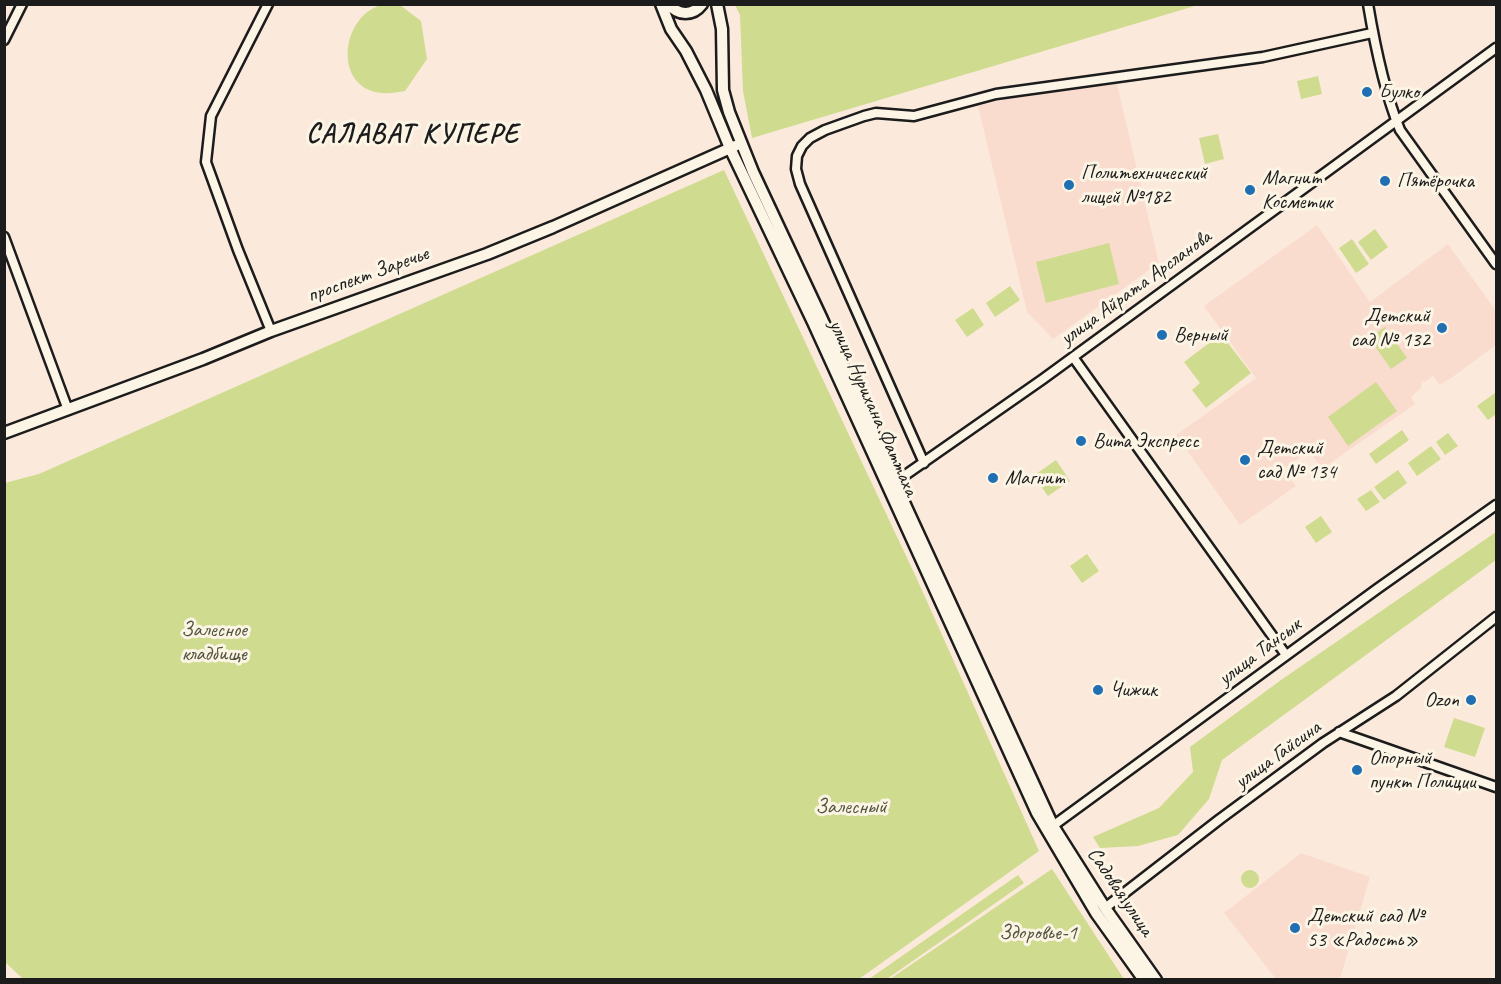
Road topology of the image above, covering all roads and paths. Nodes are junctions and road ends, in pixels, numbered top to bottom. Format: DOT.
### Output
graph roads {
  1 [pos="22,4"];
  2 [pos="268,4"];
  3 [pos="661,4"];
  4 [pos="669,4"];
  5 [pos="702,4"];
  6 [pos="717,4"];
  7 [pos="1368,4"];
  8 [pos="1372,33"];
  9 [pos="4,40"];
  10 [pos="1497,48"];
  11 [pos="1396,121"];
  12 [pos="735,146"];
  13 [pos="4,237"];
  14 [pos="1497,264"];
  15 [pos="271,331"];
  16 [pos="1073,357"];
  17 [pos="68,410"];
  18 [pos="4,433"];
  19 [pos="924,463"];
  20 [pos="892,484"];
  21 [pos="1497,505"];
  22 [pos="1497,618"];
  23 [pos="1286,655"];
  24 [pos="1339,732"];
  25 [pos="1497,787"];
  26 [pos="1050,828"];
  27 [pos="1105,908"];
  28 [pos="1144,980"];
  29 [pos="1156,980"];
  1 -- 9 [label="street"];
  2 -- 15 [label="street"];
  3 -- 12 [label="street, улица Нурихана Фаттаха"];
  4 -- 5 [label="street"];
  6 -- 12 [label="street, улица Нурихана Фаттаха"];
  7 -- 8 [label="street"];
  8 -- 11 [label="street"];
  8 -- 19 [label="street"];
  10 -- 11 [label="street, улица Айрата Арсланова"];
  11 -- 14 [label="street"];
  11 -- 16 [label="street, улица Айрата Арсланова"];
  12 -- 15 [label="street, проспект Заречье"];
  12 -- 20 [label="street, улица Нурихана Фаттаха"];
  13 -- 17 [label="street"];
  15 -- 17 [label="street, проспект Заречье"];
  16 -- 19 [label="street, улица Айрата Арсланова"];
  16 -- 23 [label="street"];
  17 -- 18 [label="street, проспект Заречье"];
  19 -- 20 [label="street, улица Айрата Арсланова"];
  20 -- 26 [label="street, улица Нурихана Фаттаха"];
  21 -- 23 [label="street, улица Тансык"];
  22 -- 24 [label="street"];
  23 -- 26 [label="street, улица Тансык"];
  24 -- 25 [label="street, улица Гайсина"];
  24 -- 27 [label="street, улица Гайсина"];
  26 -- 27 [label="street, Садовая улица"];
  26 -- 28 [label="street, Садовая улица"];
  27 -- 29 [label="street, Садовая улица"];
}
